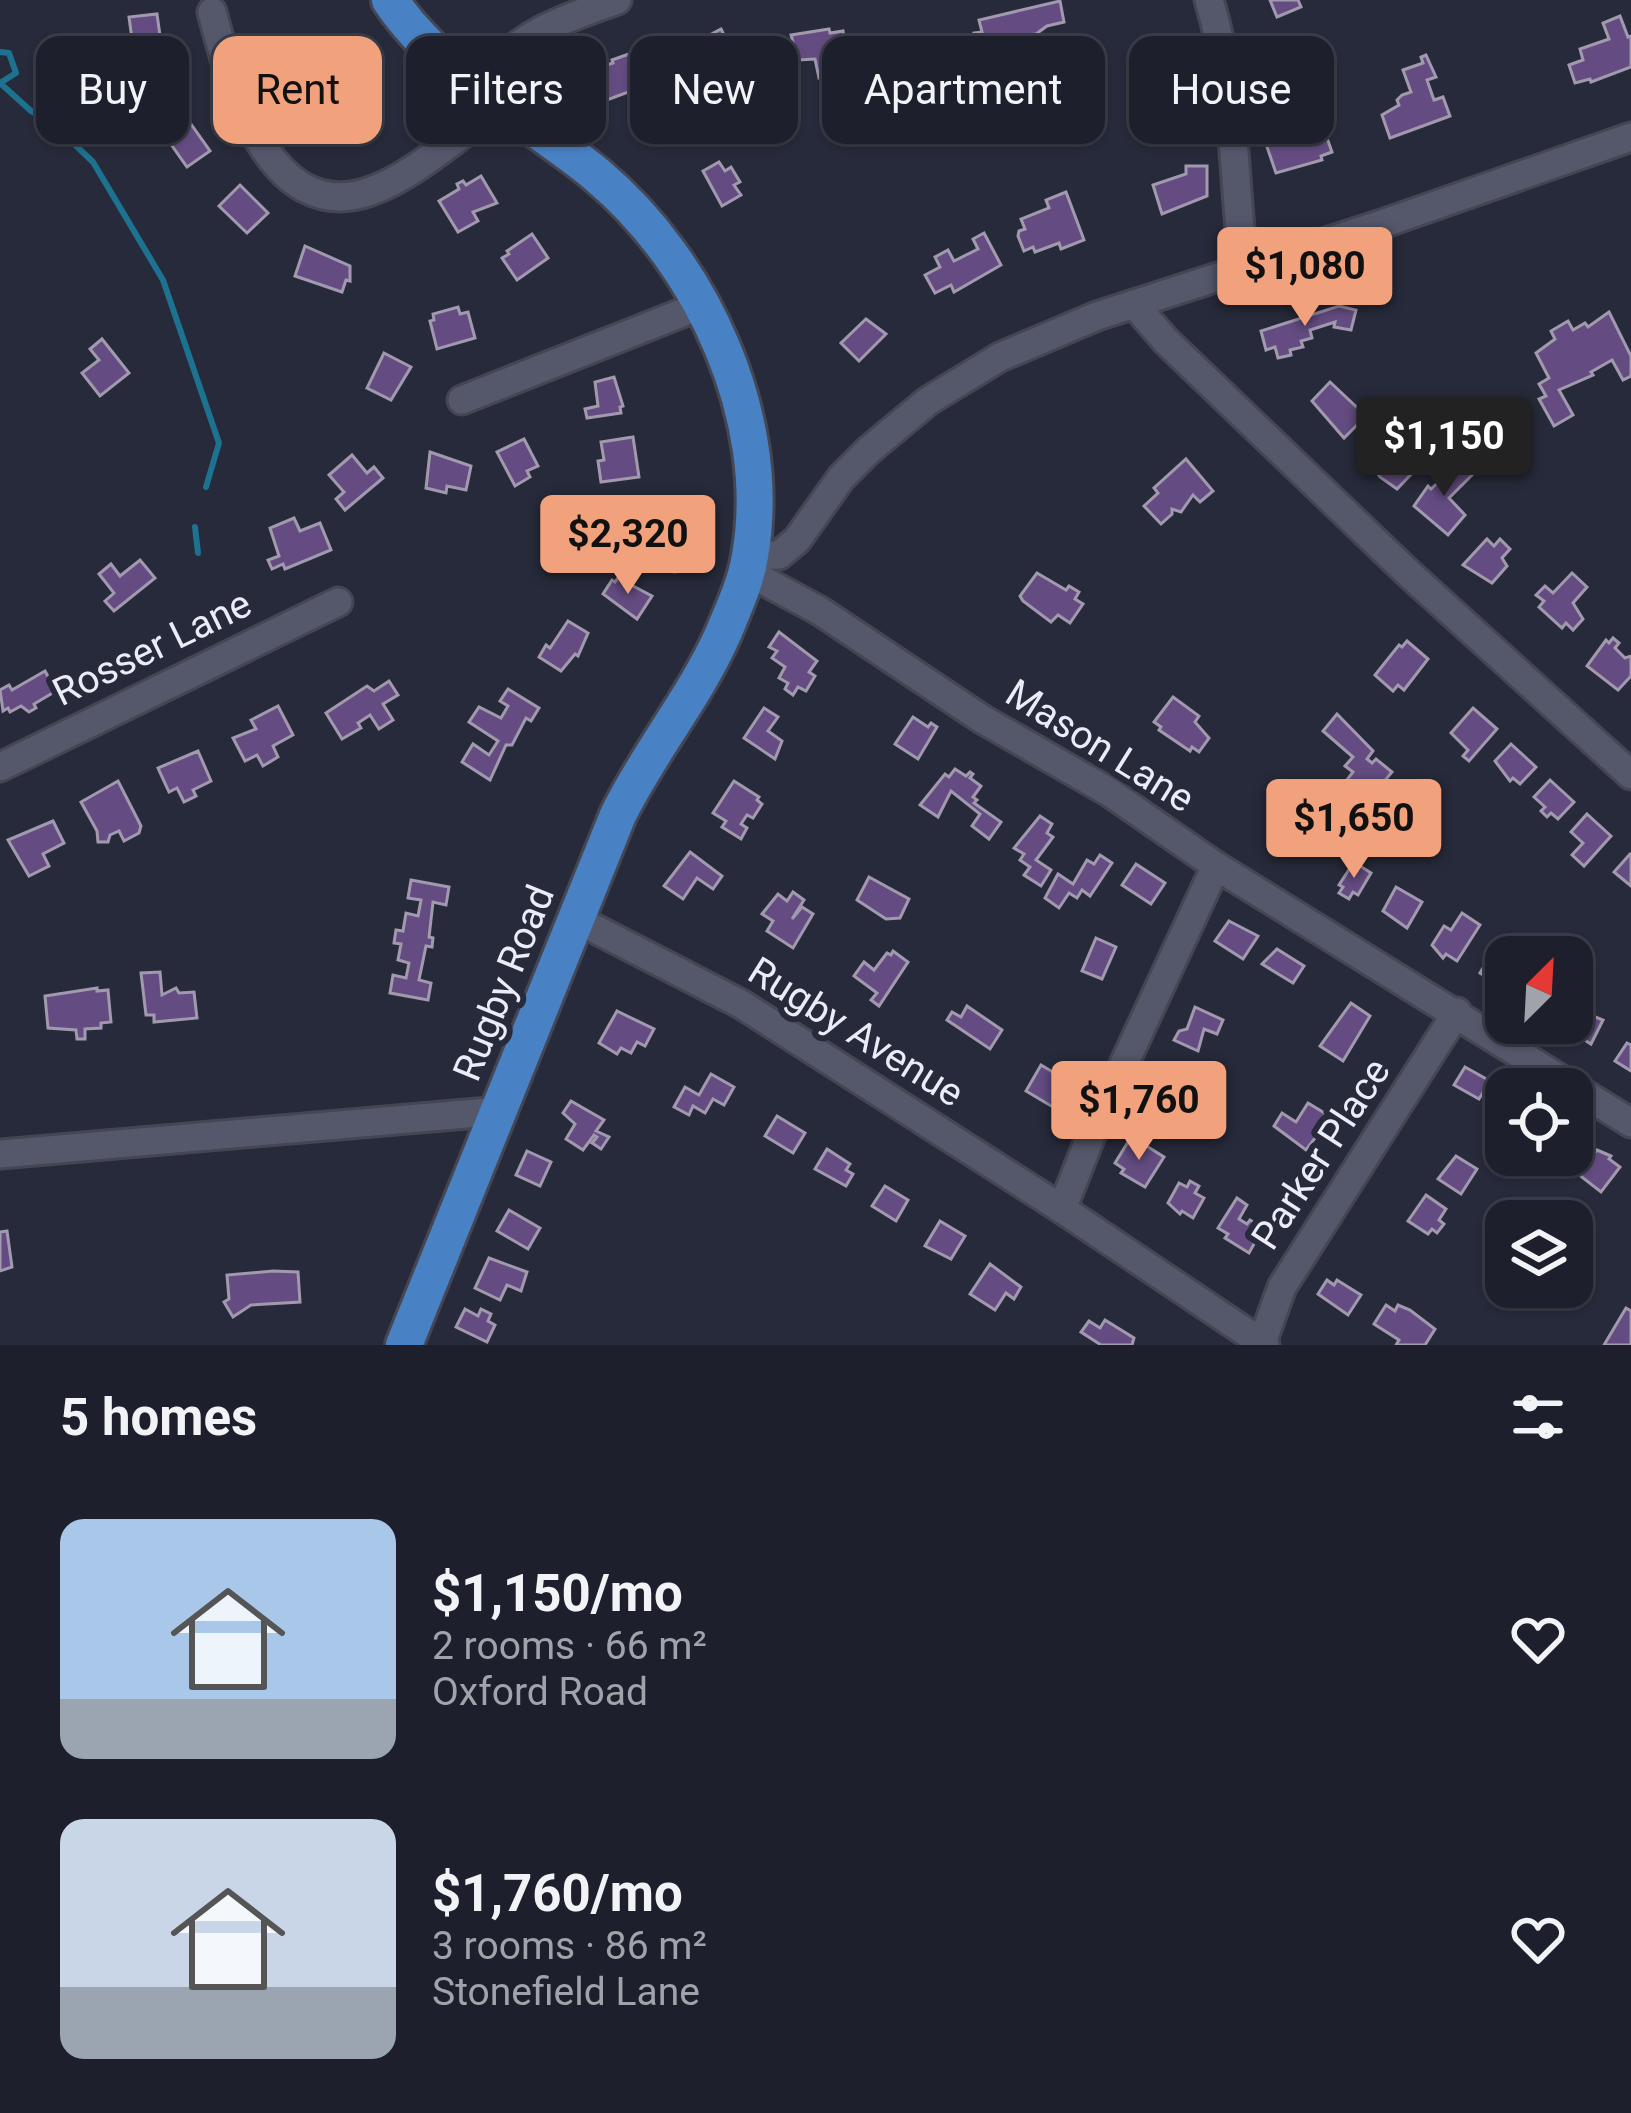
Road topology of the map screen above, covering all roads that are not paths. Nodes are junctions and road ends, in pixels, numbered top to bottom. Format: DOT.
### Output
graph roads {
  1 [pos="390,0"];
  2 [pos="617,0"];
  3 [pos="1209,0"];
  4 [pos="212,12"];
  5 [pos="422,36"];
  6 [pos="534,36"];
  7 [pos="1631,137"];
  8 [pos="446,144"];
  9 [pos="556,144"];
  10 [pos="1244,269"];
  11 [pos="1134,304"];
  12 [pos="702,305"];
  13 [pos="462,400"];
  14 [pos="756,571"];
  15 [pos="338,602"];
  16 [pos="0,766"];
  17 [pos="1631,775"];
  18 [pos="1216,866"];
  19 [pos="576,919"];
  20 [pos="1457,1012"];
  21 [pos="501,1111"];
  22 [pos="1631,1123"];
  23 [pos="0,1154"];
  24 [pos="1062,1209"];
  25 [pos="1263,1344"];
  26 [pos="404,1345"];
  1 -- 5 [label="main road"];
  2 -- 6 [label="street"];
  3 -- 10 [label="street"];
  4 -- 8 [label="street"];
  7 -- 10 [label="street"];
  9 -- 12 [label="main road"];
  10 -- 11 [label="street"];
  11 -- 14 [label="street"];
  11 -- 17 [label="street"];
  12 -- 13 [label="street"];
  12 -- 14 [label="main road"];
  14 -- 18 [label="street, Mason Lane"];
  14 -- 19 [label="main road, Rugby Road"];
  15 -- 16 [label="street, Rosser Lane"];
  18 -- 20 [label="street, Mason Lane"];
  18 -- 24 [label="street"];
  19 -- 21 [label="main road, Rugby Road"];
  19 -- 24 [label="street, Rugby Avenue"];
  20 -- 22 [label="street, Mason Lane"];
  20 -- 25 [label="street, Parker Place"];
  21 -- 23 [label="street, Rugby Road"];
  21 -- 26 [label="main road"];
  24 -- 25 [label="street, Rugby Avenue"];
}
